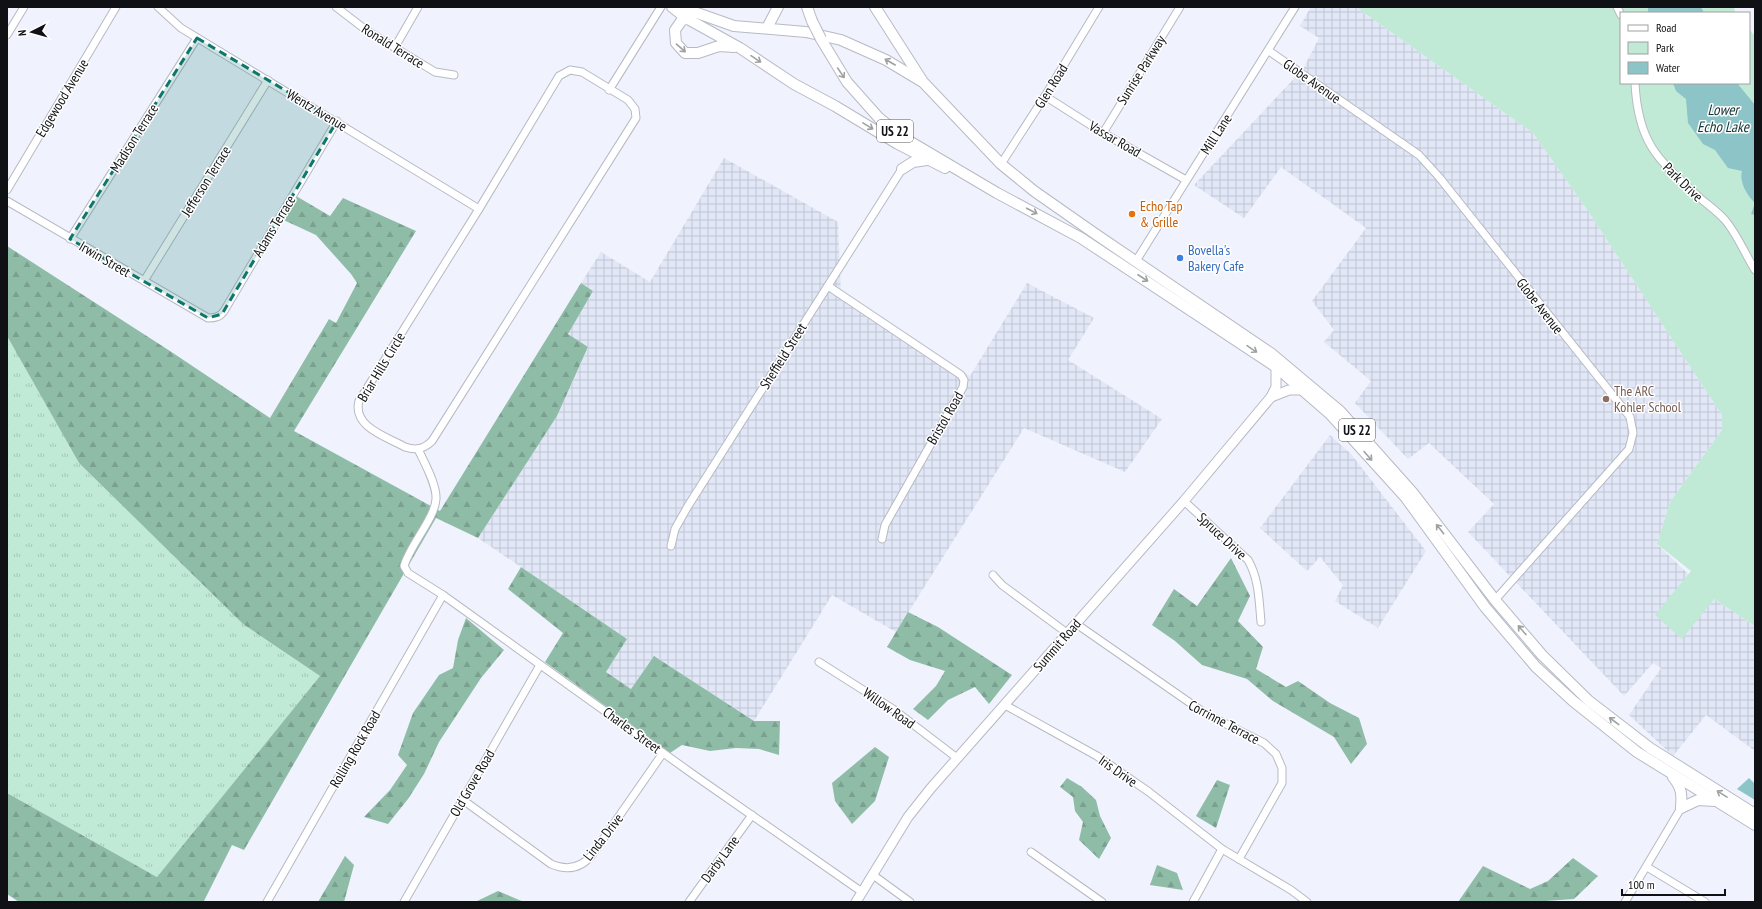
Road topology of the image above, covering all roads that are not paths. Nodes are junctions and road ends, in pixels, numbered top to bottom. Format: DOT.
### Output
graph roads {
  1 [pos="24,7"];
  2 [pos="116,7"];
  3 [pos="158,7"];
  4 [pos="336,7"];
  5 [pos="418,7"];
  6 [pos="661,7"];
  7 [pos="672,7"];
  8 [pos="680,7"];
  9 [pos="778,7"];
  10 [pos="807,7"];
  11 [pos="875,7"];
  12 [pos="1099,7"];
  13 [pos="1180,7"];
  14 [pos="1295,7"];
  15 [pos="686,18"];
  16 [pos="9,26"];
  17 [pos="734,26"];
  18 [pos="767,28"];
  19 [pos="7,35"];
  20 [pos="197,38"];
  21 [pos="395,47"];
  22 [pos="740,48"];
  23 [pos="1269,51"];
  24 [pos="454,75"];
  25 [pos="268,80"];
  26 [pos="923,82"];
  27 [pos="1635,84"];
  28 [pos="609,90"];
  29 [pos="1045,96"];
  30 [pos="337,121"];
  31 [pos="1103,133"];
  32 [pos="898,144"];
  33 [pos="927,160"];
  34 [pos="1001,164"];
  35 [pos="902,169"];
  36 [pos="1186,180"];
  37 [pos="7,190"];
  38 [pos="997,192"];
  39 [pos="7,201"];
  40 [pos="479,209"];
  41 [pos="70,239"];
  42 [pos="1136,261"];
  43 [pos="1755,270"];
  44 [pos="144,281"];
  45 [pos="828,286"];
  46 [pos="204,316"];
  47 [pos="1276,367"];
  48 [pos="1303,390"];
  49 [pos="1271,397"];
  50 [pos="418,449"];
  51 [pos="1184,501"];
  52 [pos="882,540"];
  53 [pos="671,546"];
  54 [pos="993,575"];
  55 [pos="443,595"];
  56 [pos="1495,600"];
  57 [pos="1261,622"];
  58 [pos="1075,624"];
  59 [pos="1067,633"];
  60 [pos="819,662"];
  61 [pos="540,665"];
  62 [pos="1005,705"];
  63 [pos="663,753"];
  64 [pos="957,758"];
  65 [pos="1669,772"];
  66 [pos="463,800"];
  67 [pos="1717,802"];
  68 [pos="1680,808"];
  69 [pos="1755,814"];
  70 [pos="752,815"];
  71 [pos="1755,825"];
  72 [pos="1222,850"];
  73 [pos="1031,852"];
  74 [pos="1240,859"];
  75 [pos="1647,867"];
  76 [pos="873,875"];
  77 [pos="862,892"];
  78 [pos="267,902"];
  79 [pos="404,902"];
  80 [pos="689,902"];
  81 [pos="856,902"];
  82 [pos="910,902"];
  83 [pos="1102,902"];
  84 [pos="1193,902"];
  85 [pos="1307,902"];
  86 [pos="1625,902"];
  87 [pos="1705,902"];
  1 -- 16 [label="street"];
  2 -- 37 [label="street, Edgewood Avenue"];
  3 -- 20 [label="street, Wentz Avenue"];
  4 -- 21 [label="street, Ronald Terrace"];
  5 -- 21 [label="street"];
  6 -- 28 [label="street"];
  7 -- 15 [label="highway"];
  8 -- 17 [label="highway"];
  9 -- 18 [label="highway"];
  10 -- 38 [label="highway, US 22, one-way, bridge"];
  11 -- 26 [label="highway, US 22"];
  12 -- 29 [label="street, Glen Road"];
  13 -- 31 [label="street, Sunrise Parkway"];
  14 -- 23 [label="street, Mill Lane"];
  15 -- 17 [label="highway"];
  15 -- 22 [label="highway"];
  15 -- 22 [label="highway, one-way"];
  16 -- 19 [label="street"];
  17 -- 18 [label="highway"];
  26 -- 18 [label="highway, one-way"];
  20 -- 25 [label="street, Wentz Avenue"];
  20 -- 41 [label="street, Madison Terrace"];
  21 -- 24 [label="street, Ronald Terrace"];
  22 -- 32 [label="highway, one-way"];
  23 -- 36 [label="street, Mill Lane"];
  23 -- 56 [label="street, Globe Avenue"];
  25 -- 30 [label="street, Wentz Avenue"];
  25 -- 44 [label="street, Jefferson Terrace"];
  26 -- 34 [label="highway, US 22"];
  27 -- 43 [label="street, Park Drive"];
  28 -- 40 [label="street, Briar Hills Circle"];
  28 -- 50 [label="street, Briar Hills Circle"];
  29 -- 31 [label="street, Vassar Road"];
  29 -- 34 [label="street, Glen Road"];
  30 -- 40 [label="street, Wentz Avenue"];
  30 -- 46 [label="street, Adams Terrace"];
  31 -- 36 [label="street, Vassar Road"];
  32 -- 33 [label="highway"];
  32 -- 35 [label="highway"];
  33 -- 35 [label="highway"];
  33 -- 38 [label="highway"];
  34 -- 42 [label="highway, US 22"];
  35 -- 45 [label="street, Sheffield Street"];
  36 -- 42 [label="street, Mill Lane"];
  38 -- 47 [label="highway, US 22, one-way"];
  39 -- 41 [label="street, Irwin Street"];
  40 -- 50 [label="street, Briar Hills Circle"];
  41 -- 44 [label="street, Irwin Street"];
  56 -- 42 [label="highway, US 22, one-way"];
  44 -- 46 [label="street, Irwin Street"];
  45 -- 52 [label="street, Bristol Road"];
  45 -- 53 [label="street, Sheffield Street"];
  47 -- 48 [label="highway, US 22"];
  47 -- 49 [label="main road, Summit Road"];
  48 -- 49 [label="main road, Summit Road"];
  48 -- 65 [label="highway, US 22, one-way"];
  49 -- 51 [label="main road, Summit Road"];
  50 -- 55 [label="street, Charles Street"];
  51 -- 57 [label="street, Spruce Drive"];
  51 -- 58 [label="main road, Summit Road"];
  54 -- 59 [label="street"];
  55 -- 61 [label="street, Charles Street"];
  55 -- 78 [label="street, Rolling Rock Road"];
  69 -- 56 [label="highway, US 22, one-way"];
  58 -- 59 [label="main road, Summit Road"];
  58 -- 74 [label="street, Corrinne Terrace"];
  59 -- 62 [label="main road, Summit Road"];
  60 -- 64 [label="street, Willow Road"];
  61 -- 63 [label="street, Charles Street"];
  61 -- 66 [label="street, Old Grove Road"];
  62 -- 64 [label="main road, Summit Road"];
  62 -- 72 [label="street, Iris Drive"];
  63 -- 66 [label="street, Linda Drive"];
  63 -- 70 [label="street, Charles Street"];
  64 -- 76 [label="main road, Summit Road"];
  65 -- 67 [label="highway, US 22"];
  65 -- 68 [label="highway"];
  66 -- 79 [label="street, Old Grove Road"];
  67 -- 68 [label="highway"];
  67 -- 71 [label="highway, US 22"];
  68 -- 75 [label="street"];
  70 -- 77 [label="street, Charles Street"];
  70 -- 80 [label="street, Darby Lane"];
  72 -- 74 [label="street, Iris Drive"];
  72 -- 84 [label="street"];
  73 -- 83 [label="street"];
  74 -- 85 [label="street, Iris Drive"];
  75 -- 86 [label="street"];
  75 -- 87 [label="street"];
  76 -- 77 [label="main road, Summit Road"];
  76 -- 82 [label="street"];
  77 -- 81 [label="main road, Summit Road"];
}
